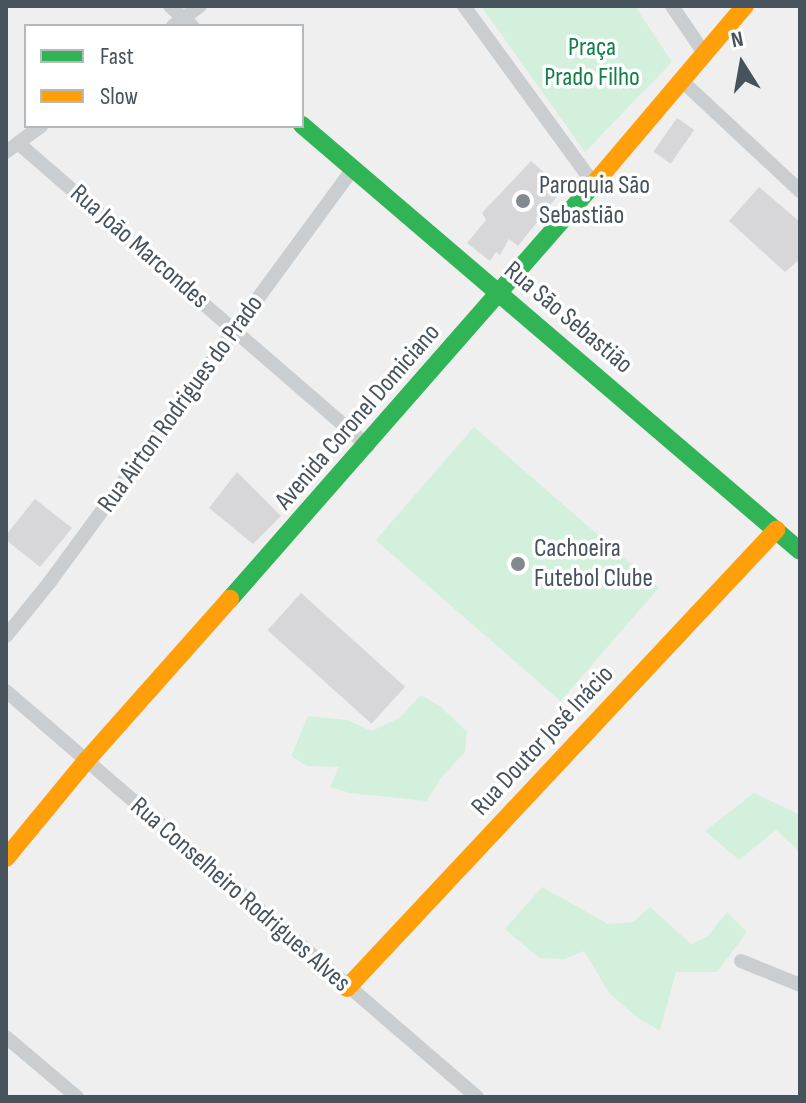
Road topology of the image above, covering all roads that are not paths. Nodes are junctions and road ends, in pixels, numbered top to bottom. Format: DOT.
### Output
graph roads {
  1 [pos="170,6"];
  2 [pos="200,6"];
  3 [pos="464,6"];
  4 [pos="672,6"];
  5 [pos="745,6"];
  6 [pos="183,23"];
  7 [pos="704,53"];
  8 [pos="681,80"];
  9 [pos="304,127"];
  10 [pos="38,128"];
  11 [pos="12,148"];
  12 [pos="352,170"];
  13 [pos="593,183"];
  14 [pos="800,191"];
  15 [pos="500,295"];
  16 [pos="236,331"];
  17 [pos="368,446"];
  18 [pos="776,530"];
  19 [pos="800,551"];
  20 [pos="6,636"];
  21 [pos="6,691"];
  22 [pos="86,761"];
  23 [pos="6,858"];
  24 [pos="741,961"];
  25 [pos="800,985"];
  26 [pos="347,988"];
  27 [pos="6,1037"];
  28 [pos="77,1097"];
  29 [pos="477,1097"];
  1 -- 6 [label="street"];
  2 -- 6 [label="street"];
  3 -- 13 [label="street"];
  4 -- 7 [label="street"];
  5 -- 7 [label="street, Avenida Coronel Domiciano"];
  7 -- 8 [label="street, Avenida Coronel Domiciano"];
  8 -- 13 [label="street, Avenida Coronel Domiciano"];
  8 -- 14 [label="street"];
  9 -- 12 [label="street, Rua São Sebastião"];
  10 -- 11 [label="street"];
  11 -- 16 [label="street, Rua João Marcondes"];
  12 -- 15 [label="street, Rua São Sebastião"];
  12 -- 16 [label="street, Rua Airton Rodrigues do Prado"];
  13 -- 15 [label="street, Avenida Coronel Domiciano"];
  15 -- 17 [label="street, Avenida Coronel Domiciano"];
  15 -- 18 [label="street, Rua São Sebastião"];
  16 -- 17 [label="street, Rua João Marcondes"];
  16 -- 20 [label="street, Rua Airton Rodrigues do Prado"];
  17 -- 22 [label="street, Avenida Coronel Domiciano"];
  18 -- 19 [label="street, Rua São Sebastião"];
  18 -- 26 [label="street, Rua Doutor José Inácio"];
  21 -- 22 [label="street, Rua Conselheiro Rodrigues Alves"];
  22 -- 23 [label="street, Avenida Coronel Domiciano"];
  22 -- 26 [label="street, Rua Conselheiro Rodrigues Alves"];
  24 -- 25 [label="street"];
  26 -- 29 [label="street, Rua Conselheiro Rodrigues Alves"];
  27 -- 28 [label="street"];
}
